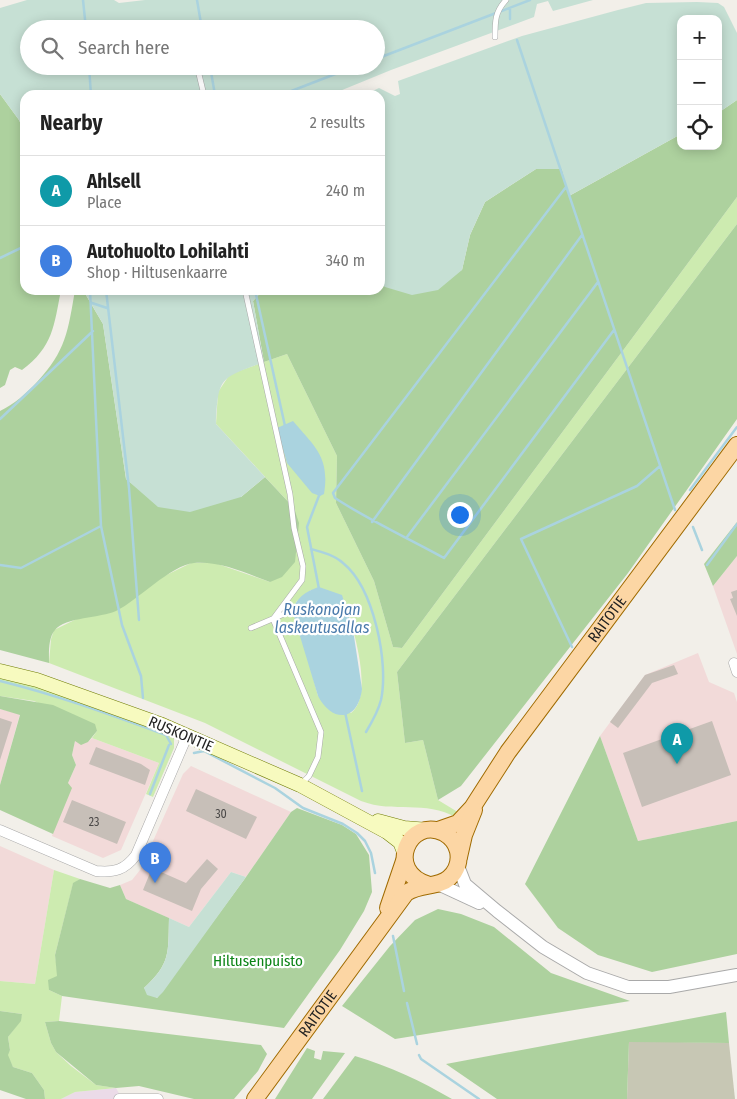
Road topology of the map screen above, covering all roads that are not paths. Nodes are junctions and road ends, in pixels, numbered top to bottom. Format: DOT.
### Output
graph roads {
  1 [pos="506,0"];
  2 [pos="495,37"];
  3 [pos="199,75"];
  4 [pos="203,90"];
  5 [pos="246,295"];
  6 [pos="737,445"];
  7 [pos="291,611"];
  8 [pos="273,619"];
  9 [pos="251,628"];
  10 [pos="0,671"];
  11 [pos="187,736"];
  12 [pos="300,785"];
  13 [pos="480,796"];
  14 [pos="354,814"];
  15 [pos="0,830"];
  16 [pos="433,830"];
  17 [pos="404,857"];
  18 [pos="458,861"];
  19 [pos="433,885"];
  20 [pos="497,911"];
  21 [pos="380,928"];
  22 [pos="737,975"];
  23 [pos="119,1099"];
  24 [pos="158,1099"];
  25 [pos="255,1099"];
  1 -- 2 [label="lane"];
  3 -- 4 [label="lane"];
  5 -- 8 [label="lane"];
  6 -- 13 [label="main road, RAITOTIE"];
  7 -- 8 [label="lane"];
  8 -- 9 [label="lane"];
  8 -- 12 [label="lane"];
  10 -- 11 [label="main road, RUSKONTIE"];
  11 -- 12 [label="main road, RUSKONTIE"];
  11 -- 15 [label="street"];
  12 -- 14 [label="main road, RUSKONTIE"];
  13 -- 16 [label="main road, RAITOTIE"];
  13 -- 18 [label="main road, RAITOTIE"];
  14 -- 16 [label="main road, RUSKONTIE"];
  14 -- 17 [label="main road, RUSKONTIE"];
  16 -- 17 [label="main road"];
  16 -- 18 [label="main road"];
  17 -- 19 [label="main road"];
  17 -- 21 [label="main road, RAITOTIE"];
  18 -- 19 [label="main road"];
  18 -- 20 [label="street"];
  19 -- 20 [label="street"];
  19 -- 21 [label="main road, RAITOTIE"];
  20 -- 22 [label="street"];
  21 -- 25 [label="main road, RAITOTIE"];
  23 -- 24 [label="street"];
}
